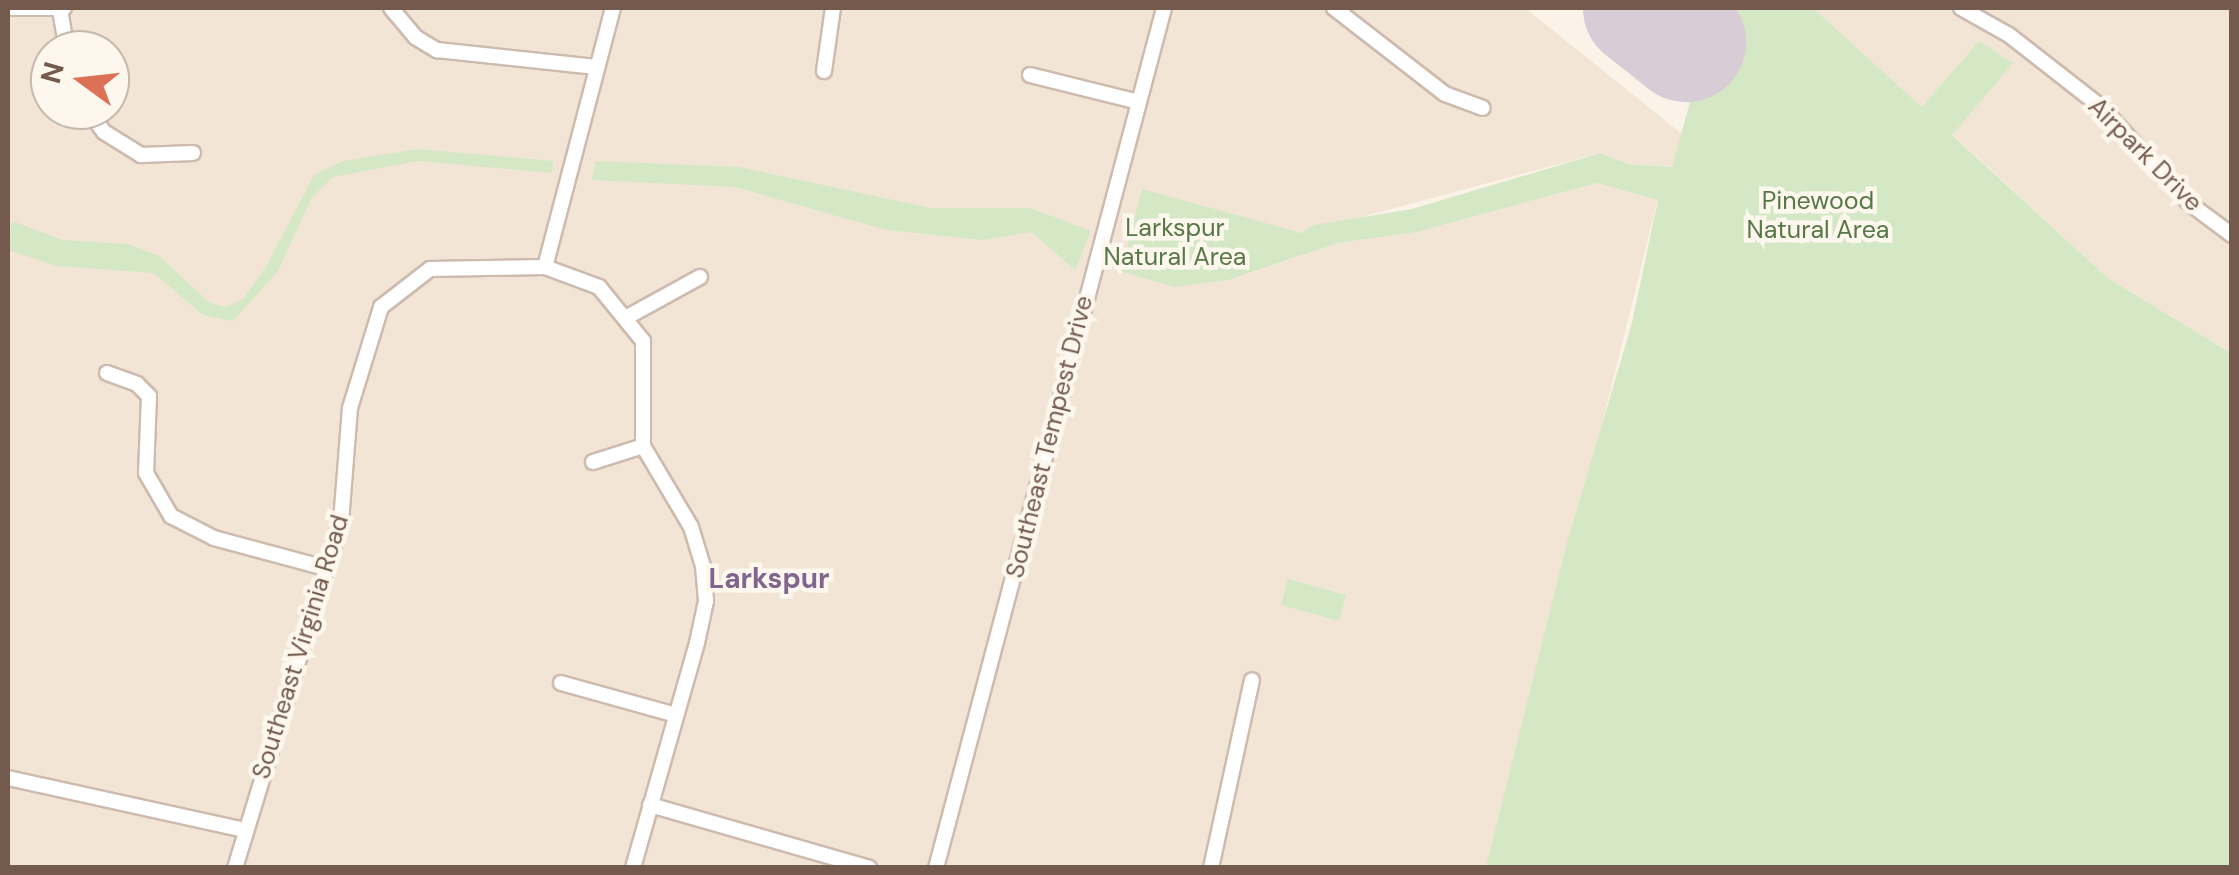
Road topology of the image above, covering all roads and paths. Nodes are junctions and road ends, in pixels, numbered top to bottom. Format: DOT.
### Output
graph roads {
  1 [pos="11,8"];
  2 [pos="62,8"];
  3 [pos="390,8"];
  4 [pos="613,8"];
  5 [pos="833,8"];
  6 [pos="1164,8"];
  7 [pos="1334,8"];
  8 [pos="1961,8"];
  9 [pos="596,67"];
  10 [pos="824,71"];
  11 [pos="1030,75"];
  12 [pos="1135,100"];
  13 [pos="1483,108"];
  14 [pos="103,130"];
  15 [pos="193,153"];
  16 [pos="2232,235"];
  17 [pos="545,266"];
  18 [pos="700,277"];
  19 [pos="629,316"];
  20 [pos="107,373"];
  21 [pos="643,446"];
  22 [pos="593,462"];
  23 [pos="326,568"];
  24 [pos="1252,680"];
  25 [pos="561,683"];
  26 [pos="676,715"];
  27 [pos="8,778"];
  28 [pos="650,805"];
  29 [pos="245,830"];
  30 [pos="234,868"];
  31 [pos="633,868"];
  32 [pos="869,868"];
  33 [pos="936,868"];
  34 [pos="1211,868"];
  1 -- 2 [label="street"];
  3 -- 9 [label="street"];
  4 -- 9 [label="street"];
  5 -- 10 [label="street"];
  6 -- 12 [label="street, Southeast Tempest Drive"];
  7 -- 13 [label="street"];
  8 -- 16 [label="street, Airpark Drive"];
  9 -- 17 [label="street"];
  11 -- 12 [label="street"];
  12 -- 33 [label="street, Southeast Tempest Drive"];
  14 -- 15 [label="street"];
  17 -- 19 [label="street"];
  17 -- 23 [label="street, Southeast Virginia Road"];
  18 -- 19 [label="street"];
  19 -- 21 [label="street"];
  20 -- 23 [label="street"];
  21 -- 22 [label="street"];
  21 -- 26 [label="street"];
  23 -- 29 [label="street, Southeast Virginia Road"];
  24 -- 34 [label="street"];
  25 -- 26 [label="street"];
  26 -- 28 [label="street"];
  27 -- 29 [label="street"];
  28 -- 31 [label="street"];
  28 -- 32 [label="street"];
  29 -- 30 [label="street, Southeast Virginia Road"];
}
